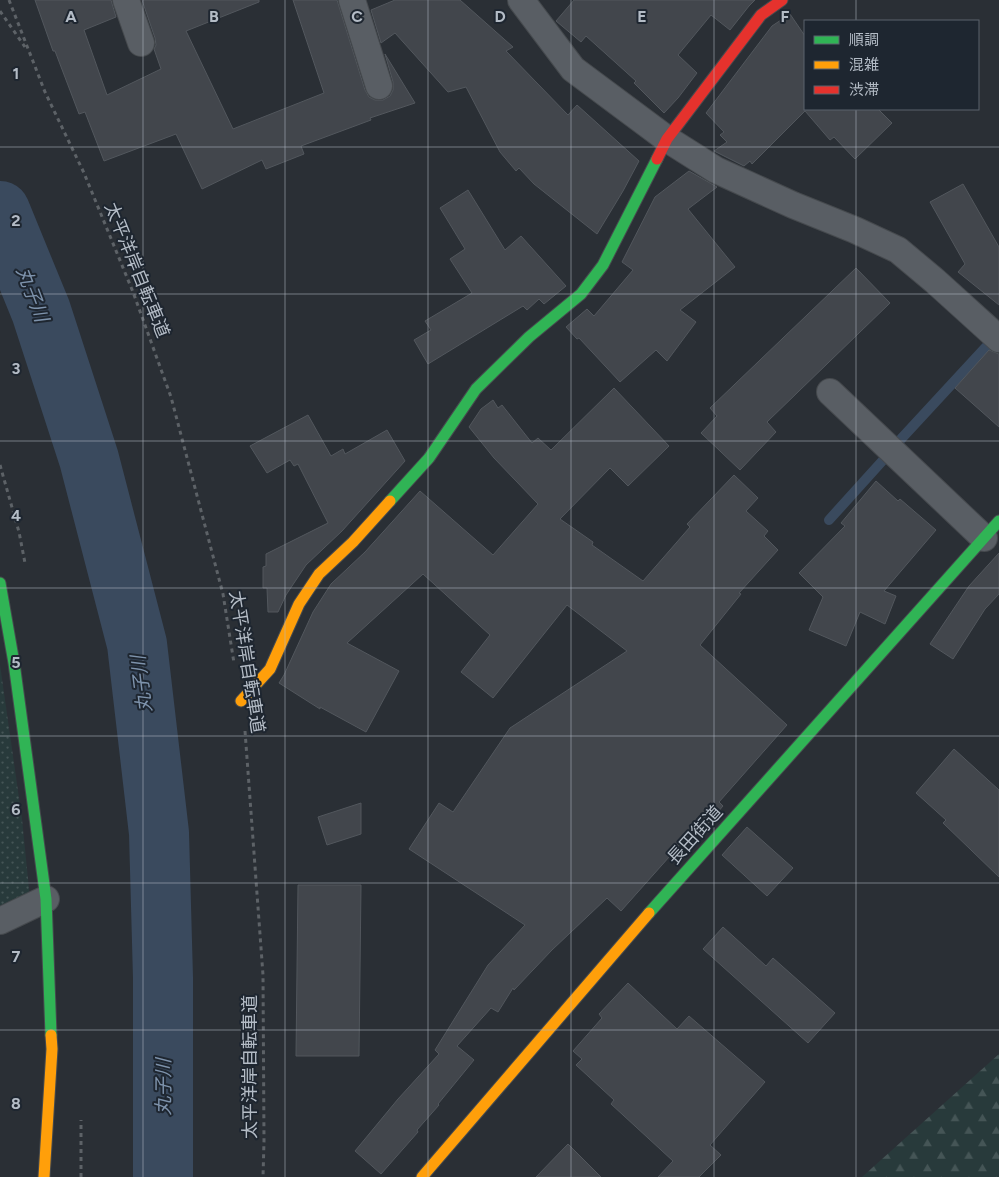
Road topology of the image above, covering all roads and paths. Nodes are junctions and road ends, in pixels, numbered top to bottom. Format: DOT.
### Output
graph roads {
  1 [pos="9,0"];
  2 [pos="126,0"];
  3 [pos="352,0"];
  4 [pos="521,0"];
  5 [pos="782,0"];
  6 [pos="0,11"];
  7 [pos="141,43"];
  8 [pos="28,52"];
  9 [pos="379,86"];
  10 [pos="668,139"];
  11 [pos="999,339"];
  12 [pos="830,392"];
  13 [pos="992,529"];
  14 [pos="0,583"];
  15 [pos="4,625"];
  16 [pos="241,701"];
  17 [pos="46,899"];
  18 [pos="0,921"];
  19 [pos="44,1177"];
  20 [pos="263,1177"];
  21 [pos="422,1177"];
  1 -- 8 [label="path"];
  2 -- 7 [label="street"];
  3 -- 9 [label="street"];
  4 -- 10 [label="street"];
  5 -- 10 [label="street"];
  6 -- 8 [label="path"];
  8 -- 16 [label="path, 太平洋岸自転車道"];
  10 -- 11 [label="street"];
  10 -- 16 [label="street"];
  12 -- 13 [label="street"];
  13 -- 21 [label="street, 長田街道"];
  14 -- 15 [label="street"];
  15 -- 17 [label="street"];
  16 -- 20 [label="path, 太平洋岸自転車道"];
  17 -- 18 [label="street"];
  17 -- 19 [label="street"];
}
